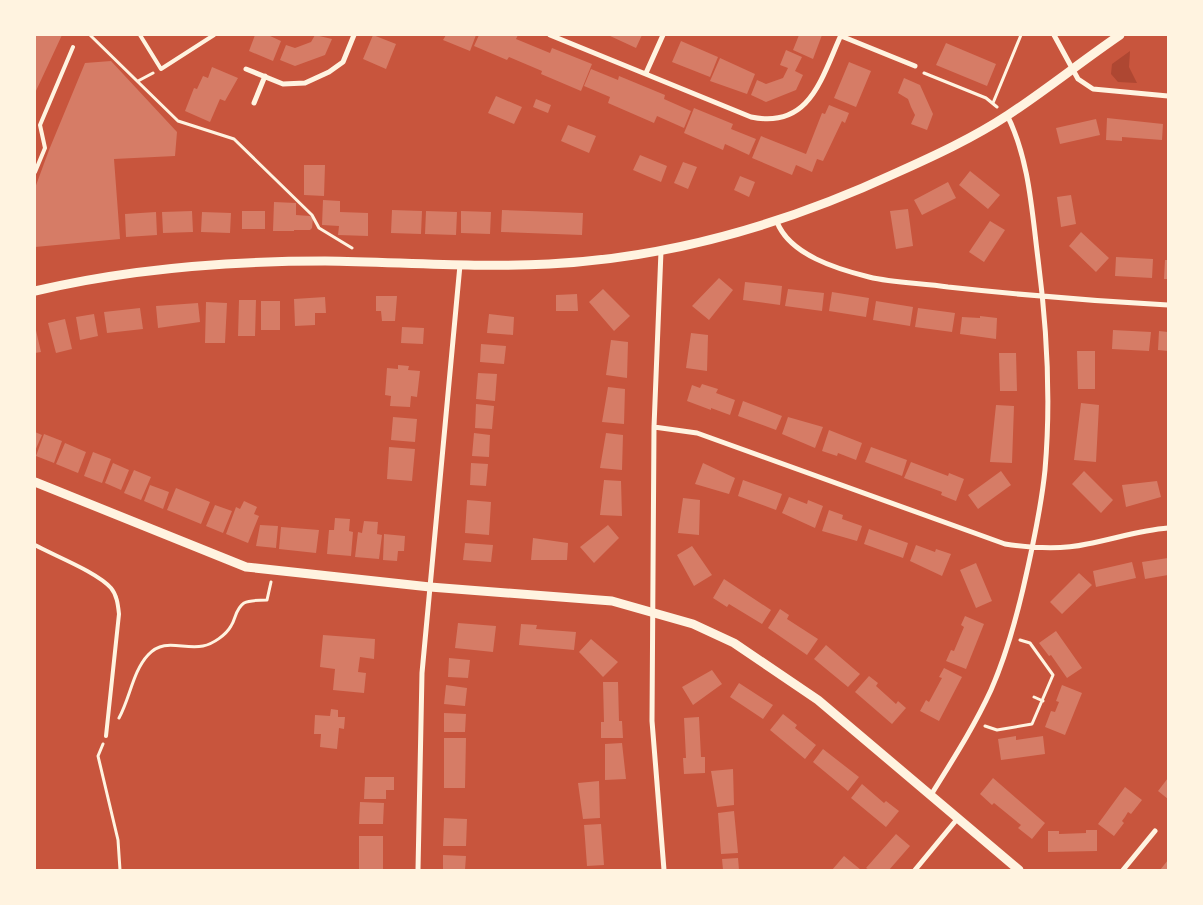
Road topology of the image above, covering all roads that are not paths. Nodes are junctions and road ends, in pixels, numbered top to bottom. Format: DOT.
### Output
graph roads {
  1 [pos="140,35"];
  2 [pos="214,35"];
  3 [pos="354,35"];
  4 [pos="550,35"];
  5 [pos="663,35"];
  6 [pos="841,35"];
  7 [pos="1054,35"];
  8 [pos="1120,35"];
  9 [pos="73,47"];
  10 [pos="915,66"];
  11 [pos="1071,68"];
  12 [pos="246,69"];
  13 [pos="646,73"];
  14 [pos="265,76"];
  15 [pos="1168,96"];
  16 [pos="254,103"];
  17 [pos="1007,115"];
  18 [pos="35,172"];
  19 [pos="778,222"];
  20 [pos="661,251"];
  21 [pos="460,265"];
  22 [pos="35,291"];
  23 [pos="1043,298"];
  24 [pos="1168,305"];
  25 [pos="654,427"];
  26 [pos="35,482"];
  27 [pos="1168,528"];
  28 [pos="35,545"];
  29 [pos="1033,548"];
  30 [pos="430,587"];
  31 [pos="652,612"];
  32 [pos="106,736"];
  33 [pos="931,795"];
  34 [pos="958,818"];
  35 [pos="1155,831"];
  36 [pos="418,870"];
  37 [pos="664,870"];
  38 [pos="915,870"];
  39 [pos="1019,870"];
  40 [pos="1123,870"];
  1 -- 2 [label="lane"];
  3 -- 14 [label="street"];
  4 -- 13 [label="street"];
  5 -- 13 [label="street"];
  6 -- 10 [label="street"];
  6 -- 13 [label="street"];
  7 -- 11 [label="street"];
  8 -- 11 [label="street"];
  9 -- 18 [label="lane"];
  11 -- 15 [label="street"];
  11 -- 17 [label="street"];
  12 -- 14 [label="street"];
  14 -- 16 [label="street"];
  17 -- 19 [label="street"];
  17 -- 23 [label="street"];
  19 -- 20 [label="street"];
  19 -- 23 [label="street"];
  20 -- 21 [label="street"];
  20 -- 25 [label="street"];
  21 -- 22 [label="street"];
  21 -- 30 [label="street"];
  23 -- 24 [label="street"];
  23 -- 29 [label="street"];
  25 -- 29 [label="street"];
  25 -- 31 [label="street"];
  26 -- 30 [label="street"];
  27 -- 29 [label="street"];
  28 -- 32 [label="lane"];
  29 -- 33 [label="street"];
  30 -- 31 [label="street"];
  30 -- 36 [label="street"];
  31 -- 33 [label="street"];
  31 -- 37 [label="street"];
  33 -- 34 [label="street"];
  34 -- 38 [label="street"];
  34 -- 39 [label="street"];
  35 -- 40 [label="street"];
}
